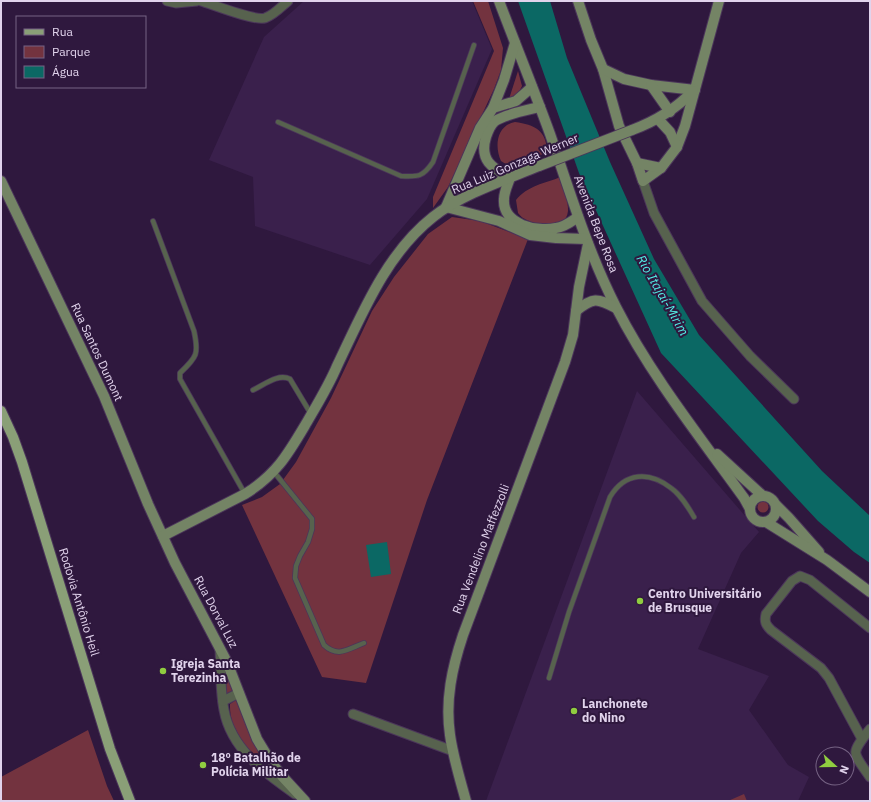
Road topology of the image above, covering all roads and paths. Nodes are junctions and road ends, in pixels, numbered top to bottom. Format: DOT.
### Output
graph roads {
  1 [pos="168,1"];
  2 [pos="197,1"];
  3 [pos="201,1"];
  4 [pos="288,1"];
  5 [pos="499,1"];
  6 [pos="578,1"];
  7 [pos="719,1"];
  8 [pos="515,43"];
  9 [pos="474,45"];
  10 [pos="603,69"];
  11 [pos="624,79"];
  12 [pos="651,85"];
  13 [pos="532,87"];
  14 [pos="608,90"];
  15 [pos="695,90"];
  16 [pos="540,107"];
  17 [pos="494,108"];
  18 [pos="670,112"];
  19 [pos="658,119"];
  20 [pos="278,122"];
  21 [pos="678,147"];
  22 [pos="637,163"];
  23 [pos="661,168"];
  24 [pos="510,178"];
  25 [pos="1,181"];
  26 [pos="643,181"];
  27 [pos="446,207"];
  28 [pos="578,217"];
  29 [pos="153,221"];
  30 [pos="587,242"];
  31 [pos="616,308"];
  32 [pos="576,311"];
  33 [pos="253,390"];
  34 [pos="794,399"];
  35 [pos="1,411"];
  36 [pos="311,414"];
  37 [pos="702,440"];
  38 [pos="274,472"];
  39 [pos="245,494"];
  40 [pos="763,496"];
  41 [pos="776,506"];
  42 [pos="750,509"];
  43 [pos="694,517"];
  44 [pos="766,522"];
  45 [pos="163,536"];
  46 [pos="826,560"];
  47 [pos="870,592"];
  48 [pos="870,628"];
  49 [pos="364,643"];
  50 [pos="220,647"];
  51 [pos="550,678"];
  52 [pos="239,693"];
  53 [pos="223,701"];
  54 [pos="353,714"];
  55 [pos="870,729"];
  56 [pos="862,739"];
  57 [pos="453,751"];
  58 [pos="870,777"];
  59 [pos="304,800"];
  60 [pos="130,801"];
  61 [pos="466,801"];
  1 -- 2 [label="street"];
  3 -- 4 [label="street"];
  5 -- 8 [label="main road, Avenida Bepe Rosa"];
  6 -- 10 [label="main road"];
  7 -- 15 [label="main road, Rua Luiz Gonzaga Werner"];
  8 -- 13 [label="main road, Avenida Bepe Rosa"];
  8 -- 17 [label="main road"];
  9 -- 20 [label="lane"];
  10 -- 11 [label="main road"];
  10 -- 14 [label="main road"];
  11 -- 12 [label="main road"];
  11 -- 14 [label="main road"];
  12 -- 15 [label="main road"];
  12 -- 18 [label="main road"];
  13 -- 16 [label="main road, Avenida Bepe Rosa"];
  13 -- 17 [label="main road"];
  14 -- 22 [label="main road"];
  15 -- 18 [label="main road, Rua Luiz Gonzaga Werner"];
  15 -- 21 [label="main road"];
  16 -- 24 [label="main road"];
  16 -- 28 [label="main road, Avenida Bepe Rosa"];
  17 -- 27 [label="main road"];
  18 -- 19 [label="main road, Rua Luiz Gonzaga Werner"];
  19 -- 21 [label="main road"];
  19 -- 24 [label="main road, Rua Luiz Gonzaga Werner, bridge"];
  21 -- 23 [label="main road"];
  22 -- 23 [label="main road"];
  22 -- 26 [label="main road"];
  23 -- 26 [label="main road"];
  24 -- 27 [label="main road, Rua Luiz Gonzaga Werner"];
  24 -- 28 [label="main road"];
  25 -- 45 [label="main road, Rua Santos Dumont"];
  26 -- 34 [label="street"];
  27 -- 30 [label="main road"];
  27 -- 36 [label="main road, Rua Luiz Gonzaga Werner"];
  28 -- 30 [label="main road, Avenida Bepe Rosa"];
  29 -- 39 [label="lane"];
  30 -- 31 [label="main road, Avenida Bepe Rosa"];
  30 -- 32 [label="main road, Rua Vendelino Maffezzolli"];
  31 -- 32 [label="main road"];
  31 -- 37 [label="main road, Avenida Bepe Rosa"];
  32 -- 57 [label="main road, Rua Vendelino Maffezzolli"];
  33 -- 36 [label="lane"];
  35 -- 60 [label="main road, Rodovia Antônio Heil"];
  36 -- 38 [label="main road, Rua Luiz Gonzaga Werner"];
  37 -- 40 [label="main road, Avenida Bepe Rosa"];
  37 -- 42 [label="main road, Avenida Bepe Rosa"];
  38 -- 39 [label="main road, Rua Luiz Gonzaga Werner"];
  38 -- 49 [label="lane"];
  39 -- 45 [label="main road, Rua Luiz Gonzaga Werner"];
  40 -- 41 [label="main road"];
  40 -- 42 [label="main road"];
  41 -- 44 [label="main road"];
  41 -- 46 [label="main road"];
  42 -- 44 [label="main road"];
  43 -- 51 [label="lane"];
  44 -- 46 [label="main road"];
  45 -- 50 [label="main road, Rua Dorval Luz"];
  46 -- 47 [label="main road"];
  48 -- 56 [label="street"];
  50 -- 52 [label="main road, Rua Dorval Luz"];
  50 -- 53 [label="street"];
  52 -- 53 [label="street"];
  52 -- 59 [label="main road, Rua Dorval Luz"];
  53 -- 59 [label="street"];
  54 -- 57 [label="street"];
  55 -- 56 [label="street"];
  56 -- 58 [label="street"];
  57 -- 61 [label="main road, Rua Vendelino Maffezzolli"];
}
